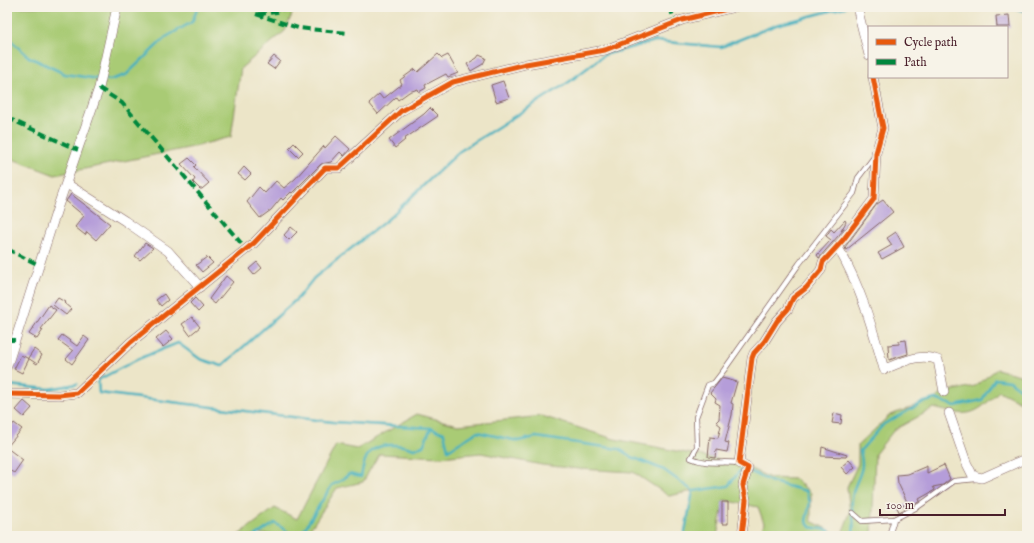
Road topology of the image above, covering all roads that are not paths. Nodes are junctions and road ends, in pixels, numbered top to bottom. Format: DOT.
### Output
graph roads {
  1 [pos="117,7"];
  2 [pos="735,7"];
  3 [pos="857,7"];
  4 [pos="868,51"];
  5 [pos="873,78"];
  6 [pos="876,155"];
  7 [pos="66,184"];
  8 [pos="837,246"];
  9 [pos="200,287"];
  10 [pos="7,366"];
  11 [pos="944,392"];
  12 [pos="7,394"];
  13 [pos="949,413"];
  14 [pos="1027,458"];
  15 [pos="739,463"];
  16 [pos="982,478"];
  17 [pos="853,513"];
  18 [pos="894,519"];
  19 [pos="742,536"];
  20 [pos="889,536"];
  1 -- 7 [label="street"];
  2 -- 9 [label="street"];
  3 -- 4 [label="street"];
  5 -- 6 [label="street"];
  6 -- 8 [label="street"];
  6 -- 15 [label="lane"];
  7 -- 9 [label="street"];
  7 -- 10 [label="street"];
  8 -- 11 [label="street"];
  8 -- 15 [label="street"];
  9 -- 12 [label="street"];
  13 -- 16 [label="street"];
  14 -- 16 [label="street"];
  15 -- 19 [label="street"];
  16 -- 18 [label="lane"];
  17 -- 18 [label="lane"];
  18 -- 20 [label="lane"];
}
